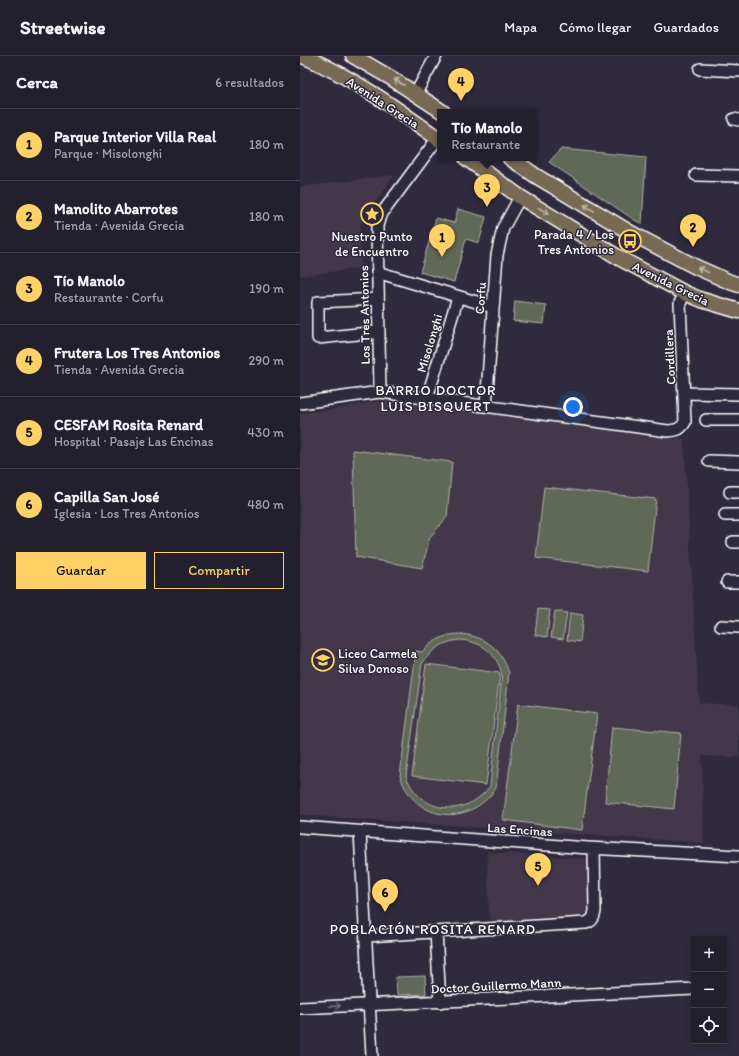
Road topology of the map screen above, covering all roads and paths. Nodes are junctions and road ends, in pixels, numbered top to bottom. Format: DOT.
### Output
graph roads {
  1 [pos="303,56"];
  2 [pos="353,56"];
  3 [pos="436,56"];
  4 [pos="700,69"];
  5 [pos="739,70"];
  6 [pos="416,94"];
  7 [pos="438,109"];
  8 [pos="437,138"];
  9 [pos="437,142"];
  10 [pos="470,161"];
  11 [pos="514,161"];
  12 [pos="696,175"];
  13 [pos="739,176"];
  14 [pos="520,197"];
  15 [pos="377,272"];
  16 [pos="739,285"];
  17 [pos="686,293"];
  18 [pos="458,297"];
  19 [pos="378,299"];
  20 [pos="494,307"];
  21 [pos="739,311"];
  22 [pos="378,332"];
  23 [pos="380,392"];
  24 [pos="685,393"];
  25 [pos="739,394"];
  26 [pos="427,398"];
  27 [pos="300,403"];
  28 [pos="486,406"];
  29 [pos="706,420"];
  30 [pos="739,420"];
  31 [pos="708,461"];
  32 [pos="739,462"];
  33 [pos="726,515"];
  34 [pos="739,516"];
  35 [pos="727,582"];
  36 [pos="739,582"];
  37 [pos="721,626"];
  38 [pos="739,627"];
  39 [pos="300,827"];
  40 [pos="360,832"];
  41 [pos="594,848"];
  42 [pos="739,856"];
  43 [pos="436,932"];
  44 [pos="366,936"];
  45 [pos="691,989"];
  46 [pos="440,1002"];
  47 [pos="369,1005"];
  48 [pos="300,1008"];
  49 [pos="372,1056"];
  1 -- 8 [label="main road, Avenida Grecia"];
  6 -- 2 [label="main road, Avenida Grecia, one-way"];
  3 -- 6 [label="street"];
  4 -- 5 [label="street"];
  6 -- 7 [label="main road, Avenida Grecia"];
  9 -- 15 [label="street, Los Tres Antonios"];
  10 -- 14 [label="main road, Avenida Grecia"];
  16 -- 11 [label="main road, Avenida Grecia, one-way"];
  12 -- 13 [label="street"];
  14 -- 17 [label="main road, Avenida Grecia, one-way"];
  14 -- 20 [label="street, Corfu"];
  15 -- 18 [label="street"];
  15 -- 19 [label="street, Los Tres Antonios"];
  17 -- 21 [label="main road, Avenida Grecia"];
  17 -- 24 [label="street, Cordillera"];
  18 -- 20 [label="street"];
  18 -- 26 [label="street, Misolonghi"];
  19 -- 22 [label="street, Los Tres Antonios"];
  19 -- 22 [label="street"];
  20 -- 28 [label="street, Corfu"];
  22 -- 23 [label="street, Los Tres Antonios"];
  23 -- 26 [label="street"];
  23 -- 27 [label="street"];
  24 -- 25 [label="street"];
  24 -- 28 [label="street, Cordillera"];
  26 -- 28 [label="street"];
  29 -- 30 [label="street"];
  31 -- 32 [label="street"];
  33 -- 34 [label="street"];
  35 -- 36 [label="street"];
  37 -- 38 [label="street"];
  39 -- 40 [label="street, Las Encinas"];
  40 -- 41 [label="street, Las Encinas"];
  40 -- 44 [label="street"];
  41 -- 42 [label="street, Las Encinas"];
  41 -- 43 [label="street"];
  43 -- 44 [label="street"];
  43 -- 46 [label="street"];
  44 -- 47 [label="street"];
  45 -- 46 [label="street, Doctor Guillermo Mann"];
  46 -- 47 [label="street, Doctor Guillermo Mann"];
  48 -- 47 [label="street, Doctor Guillermo Mann, one-way"];
  47 -- 49 [label="street"];
}
